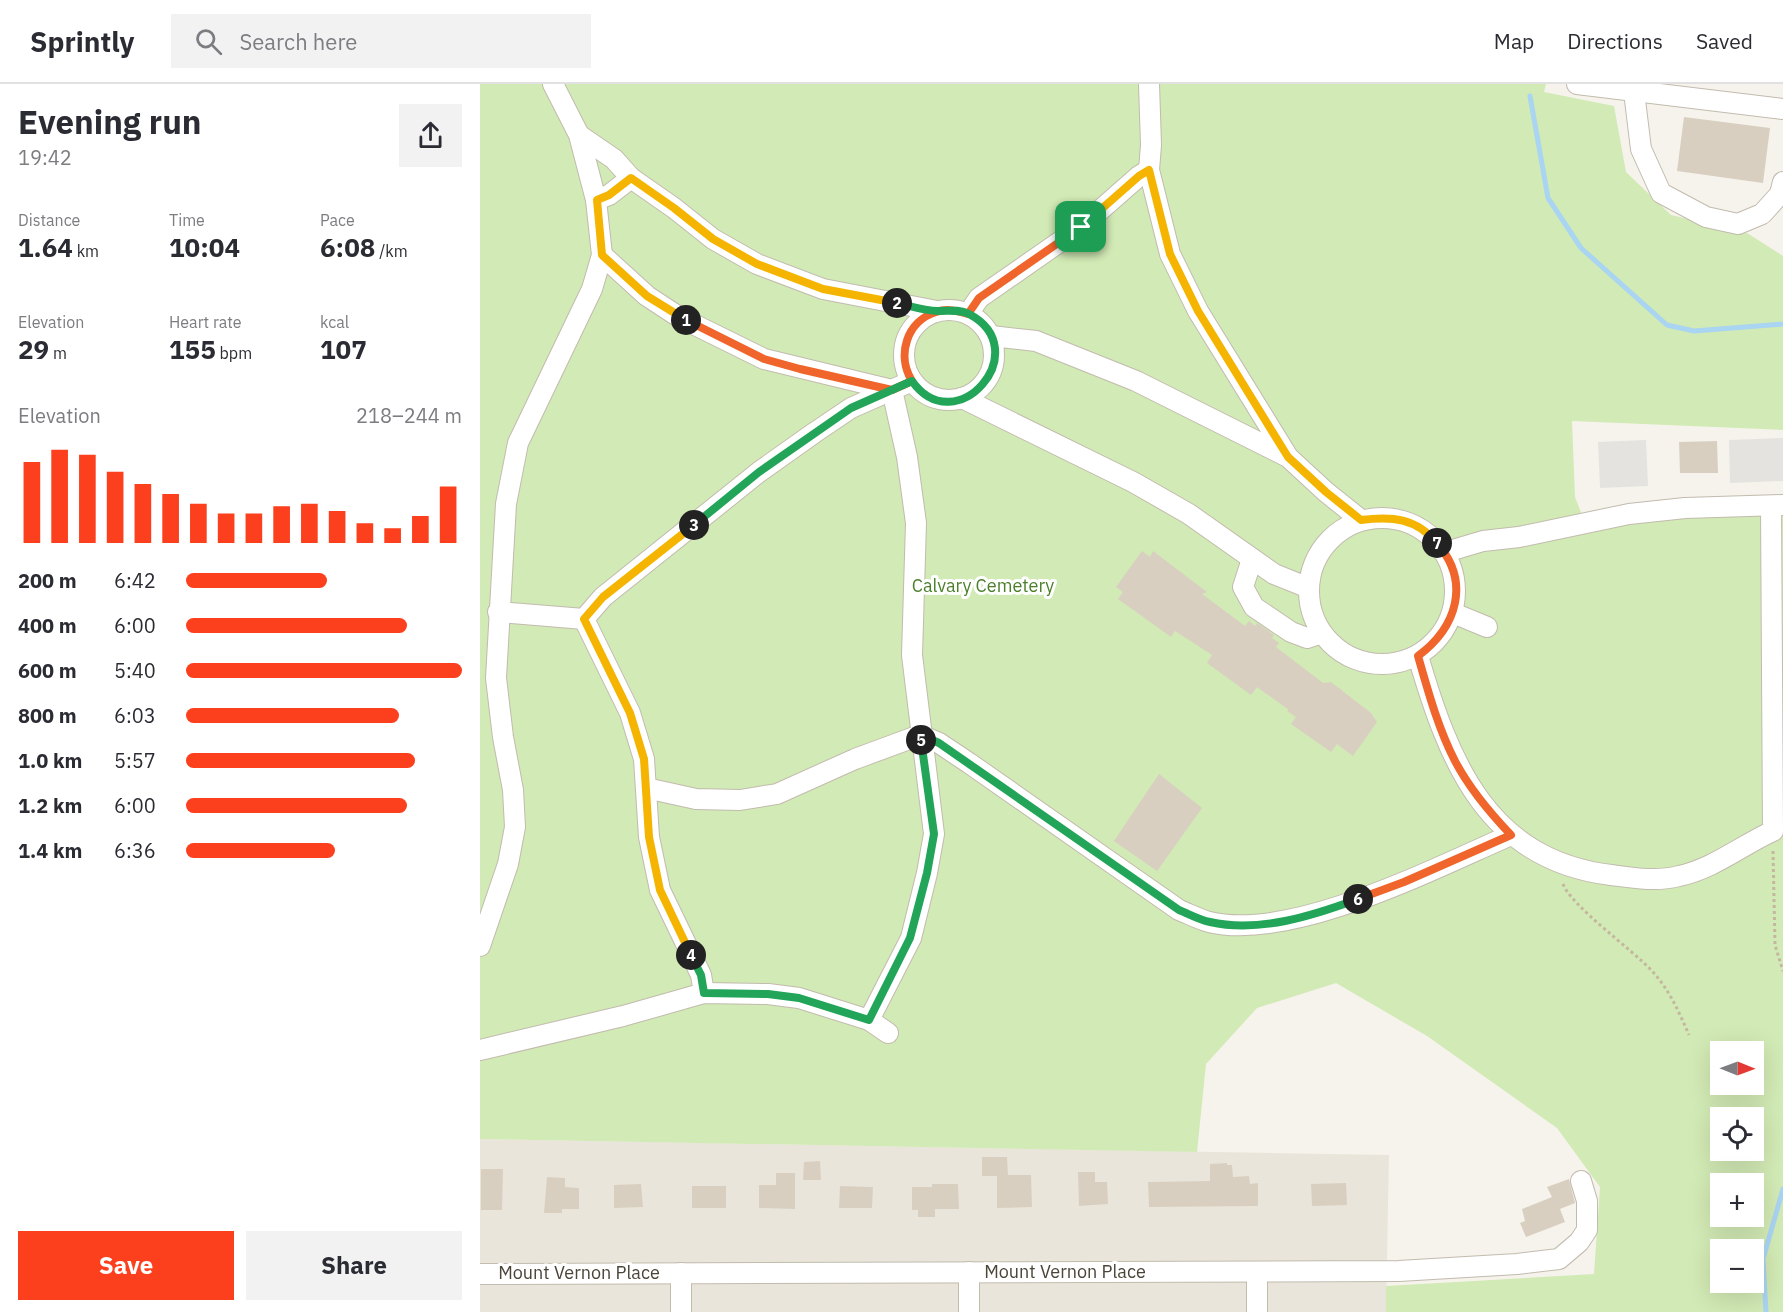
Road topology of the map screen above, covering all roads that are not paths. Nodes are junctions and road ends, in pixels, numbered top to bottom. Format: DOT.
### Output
graph roads {
  1 [pos="553,84"];
  2 [pos="1149,84"];
  3 [pos="1577,84"];
  4 [pos="1634,92"];
  5 [pos="1783,110"];
  6 [pos="579,135"];
  7 [pos="1149,170"];
  8 [pos="631,178"];
  9 [pos="1783,182"];
  10 [pos="597,200"];
  11 [pos="602,255"];
  12 [pos="937,311"];
  13 [pos="968,314"];
  14 [pos="990,336"];
  15 [pos="912,381"];
  16 [pos="892,390"];
  17 [pos="962,398"];
  18 [pos="1288,457"];
  19 [pos="1777,506"];
  20 [pos="1361,520"];
  21 [pos="1446,552"];
  22 [pos="1252,559"];
  23 [pos="1309,588"];
  24 [pos="498,612"];
  25 [pos="1453,613"];
  26 [pos="584,619"];
  27 [pos="1487,627"];
  28 [pos="1322,633"];
  29 [pos="1418,656"];
  30 [pos="921,735"];
  31 [pos="646,788"];
  32 [pos="1511,835"];
  33 [pos="480,946"];
  34 [pos="704,993"];
  35 [pos="869,1020"];
  36 [pos="888,1033"];
  37 [pos="480,1050"];
  38 [pos="1581,1181"];
  39 [pos="969,1272"];
  40 [pos="1257,1272"];
  41 [pos="681,1273"];
  42 [pos="480,1274"];
  43 [pos="681,1312"];
  44 [pos="969,1312"];
  45 [pos="1257,1312"];
  1 -- 6 [label="street"];
  2 -- 7 [label="street"];
  3 -- 4 [label="street"];
  4 -- 5 [label="street"];
  4 -- 9 [label="street"];
  6 -- 8 [label="street"];
  6 -- 10 [label="street"];
  7 -- 13 [label="street"];
  7 -- 18 [label="street"];
  8 -- 10 [label="street"];
  8 -- 12 [label="street"];
  10 -- 11 [label="street"];
  11 -- 16 [label="street"];
  11 -- 24 [label="street"];
  12 -- 13 [label="street"];
  12 -- 15 [label="street"];
  13 -- 14 [label="street"];
  14 -- 17 [label="street"];
  14 -- 18 [label="street"];
  15 -- 16 [label="street"];
  15 -- 17 [label="street"];
  16 -- 26 [label="street"];
  16 -- 30 [label="street"];
  17 -- 22 [label="street"];
  18 -- 20 [label="street"];
  19 -- 21 [label="street"];
  19 -- 32 [label="street"];
  20 -- 21 [label="street"];
  20 -- 23 [label="street"];
  21 -- 25 [label="street"];
  22 -- 23 [label="street"];
  22 -- 28 [label="street"];
  23 -- 28 [label="street"];
  24 -- 26 [label="street"];
  24 -- 33 [label="street"];
  25 -- 27 [label="street"];
  25 -- 29 [label="street"];
  26 -- 31 [label="street"];
  28 -- 29 [label="street"];
  29 -- 32 [label="street"];
  30 -- 31 [label="street"];
  30 -- 32 [label="street"];
  30 -- 35 [label="street"];
  31 -- 34 [label="street"];
  34 -- 35 [label="street"];
  34 -- 37 [label="street"];
  35 -- 36 [label="street"];
  38 -- 40 [label="street, Mount Vernon Place"];
  39 -- 40 [label="street, Mount Vernon Place"];
  39 -- 41 [label="street, Mount Vernon Place"];
  39 -- 44 [label="street"];
  40 -- 45 [label="street"];
  41 -- 42 [label="street, Mount Vernon Place"];
  41 -- 43 [label="street"];
}
